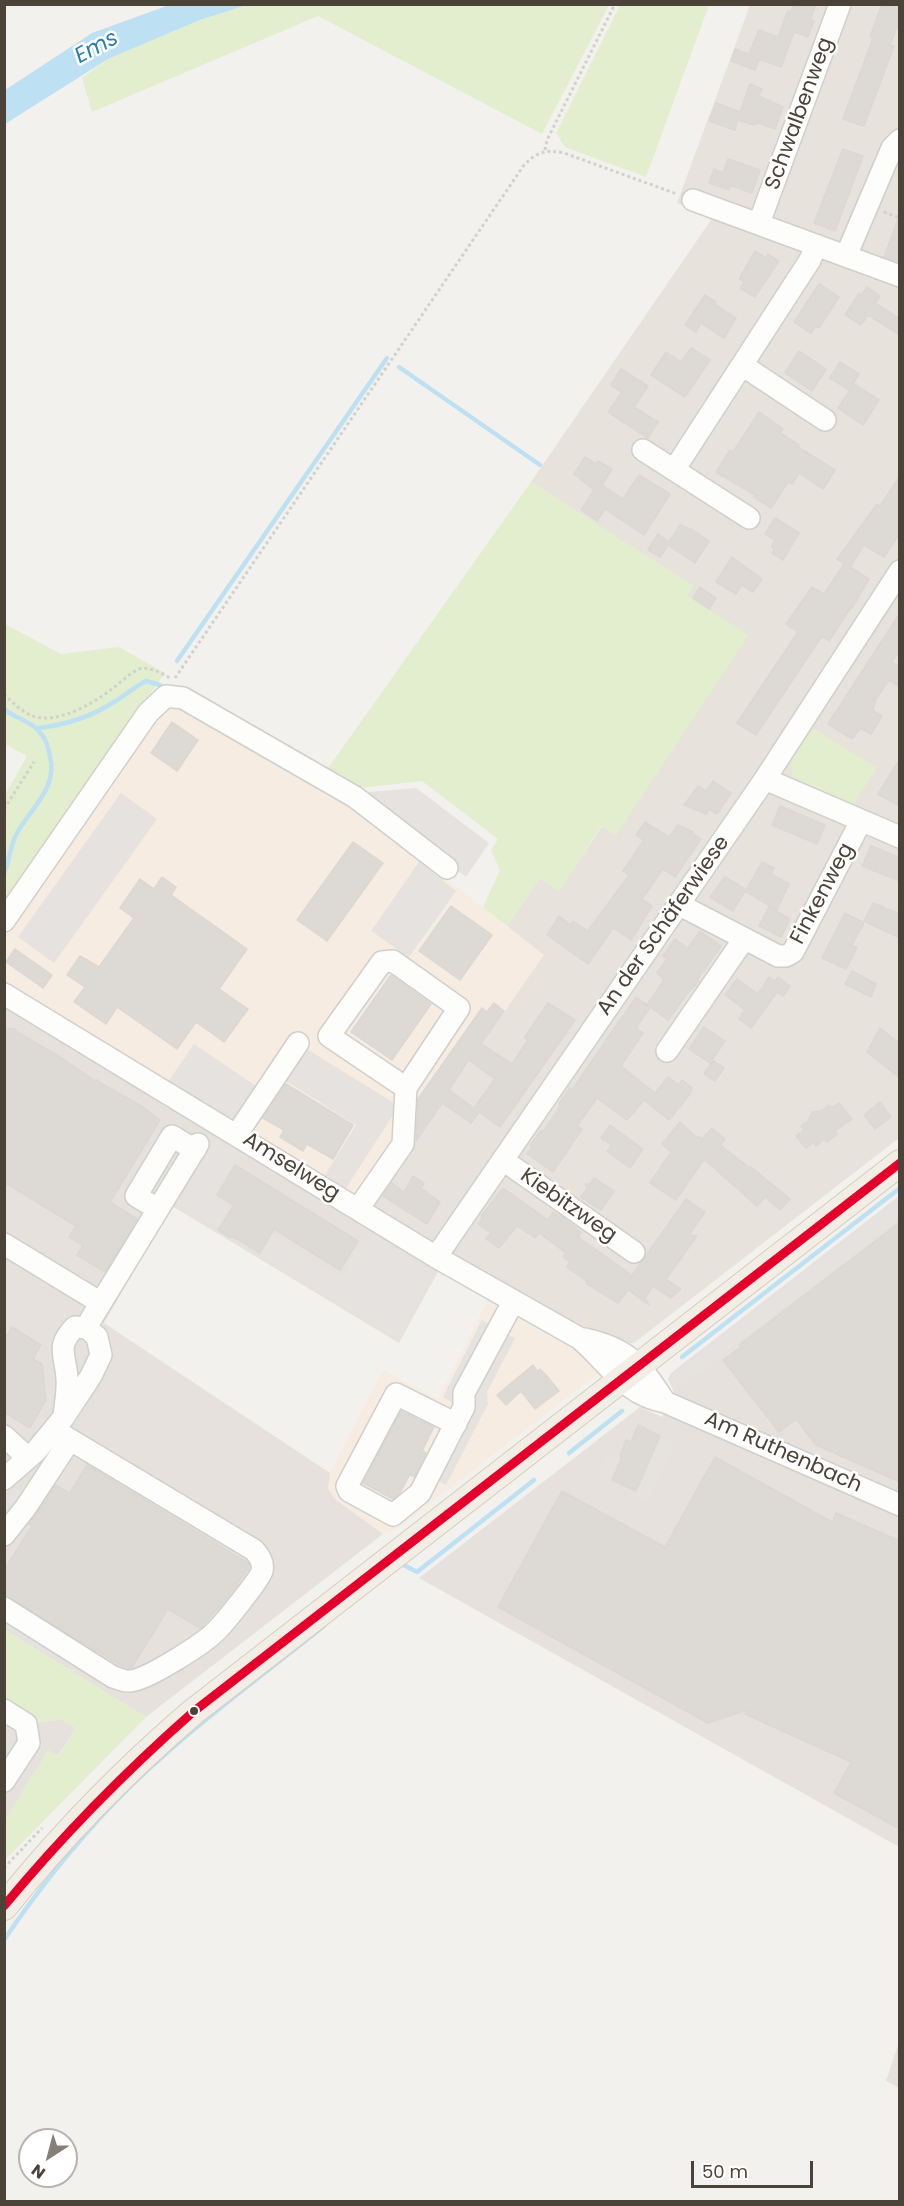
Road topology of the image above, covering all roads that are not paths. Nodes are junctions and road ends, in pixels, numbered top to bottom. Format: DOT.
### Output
graph roads {
  1 [pos="840,4"];
  2 [pos="900,140"];
  3 [pos="693,200"];
  4 [pos="759,223"];
  5 [pos="816,245"];
  6 [pos="846,256"];
  7 [pos="900,276"];
  8 [pos="742,365"];
  9 [pos="825,420"];
  10 [pos="643,450"];
  11 [pos="674,470"];
  12 [pos="749,518"];
  13 [pos="900,571"];
  14 [pos="893,596"];
  15 [pos="765,779"];
  16 [pos="861,821"];
  17 [pos="900,837"];
  18 [pos="447,868"];
  19 [pos="678,904"];
  20 [pos="4,921"];
  21 [pos="744,939"];
  22 [pos="4,994"];
  23 [pos="298,1043"];
  24 [pos="667,1051"];
  25 [pos="406,1088"];
  26 [pos="237,1134"];
  27 [pos="196,1147"];
  28 [pos="503,1160"];
  29 [pos="900,1163"];
  30 [pos="358,1209"];
  31 [pos="4,1244"];
  32 [pos="634,1252"];
  33 [pos="436,1257"];
  34 [pos="513,1302"];
  35 [pos="101,1303"];
  36 [pos="87,1328"];
  37 [pos="631,1373"];
  38 [pos="456,1424"];
  39 [pos="62,1429"];
  40 [pos="4,1436"];
  41 [pos="28,1458"];
  42 [pos="4,1479"];
  43 [pos="900,1504"];
  44 [pos="4,1535"];
  45 [pos="4,1608"];
  46 [pos="4,1710"];
  47 [pos="4,1781"];
  48 [pos="4,1907"];
  1 -- 4 [label="street, Schwalbenweg"];
  2 -- 6 [label="street"];
  3 -- 4 [label="street"];
  4 -- 5 [label="street"];
  5 -- 6 [label="street"];
  5 -- 8 [label="street"];
  6 -- 7 [label="street"];
  8 -- 9 [label="street"];
  8 -- 11 [label="street"];
  10 -- 11 [label="street"];
  11 -- 12 [label="street"];
  13 -- 14 [label="street, An der Schäferwiese"];
  14 -- 15 [label="street, An der Schäferwiese"];
  15 -- 16 [label="street"];
  15 -- 19 [label="street, An der Schäferwiese"];
  16 -- 17 [label="street"];
  16 -- 21 [label="street, Finkenweg"];
  18 -- 20 [label="street"];
  19 -- 21 [label="street, Finkenweg"];
  19 -- 28 [label="street, An der Schäferwiese"];
  21 -- 24 [label="street"];
  22 -- 26 [label="street, Amselweg"];
  23 -- 26 [label="street"];
  25 -- 25 [label="street"];
  25 -- 30 [label="street"];
  26 -- 30 [label="street, Amselweg"];
  27 -- 35 [label="street"];
  28 -- 32 [label="street, Kiebitzweg"];
  28 -- 33 [label="street, An der Schäferwiese"];
  29 -- 37 [label="main road"];
  30 -- 33 [label="street, Amselweg"];
  31 -- 35 [label="street"];
  33 -- 34 [label="street, Amselweg"];
  34 -- 37 [label="street, Amselweg"];
  34 -- 38 [label="street"];
  35 -- 36 [label="street"];
  36 -- 39 [label="street"];
  36 -- 39 [label="street"];
  37 -- 43 [label="street, Am Ruthenbach"];
  37 -- 48 [label="main road"];
  38 -- 38 [label="street"];
  39 -- 41 [label="street"];
  39 -- 44 [label="street"];
  39 -- 45 [label="street"];
  40 -- 41 [label="street"];
  41 -- 42 [label="street"];
  46 -- 47 [label="street"];
}
